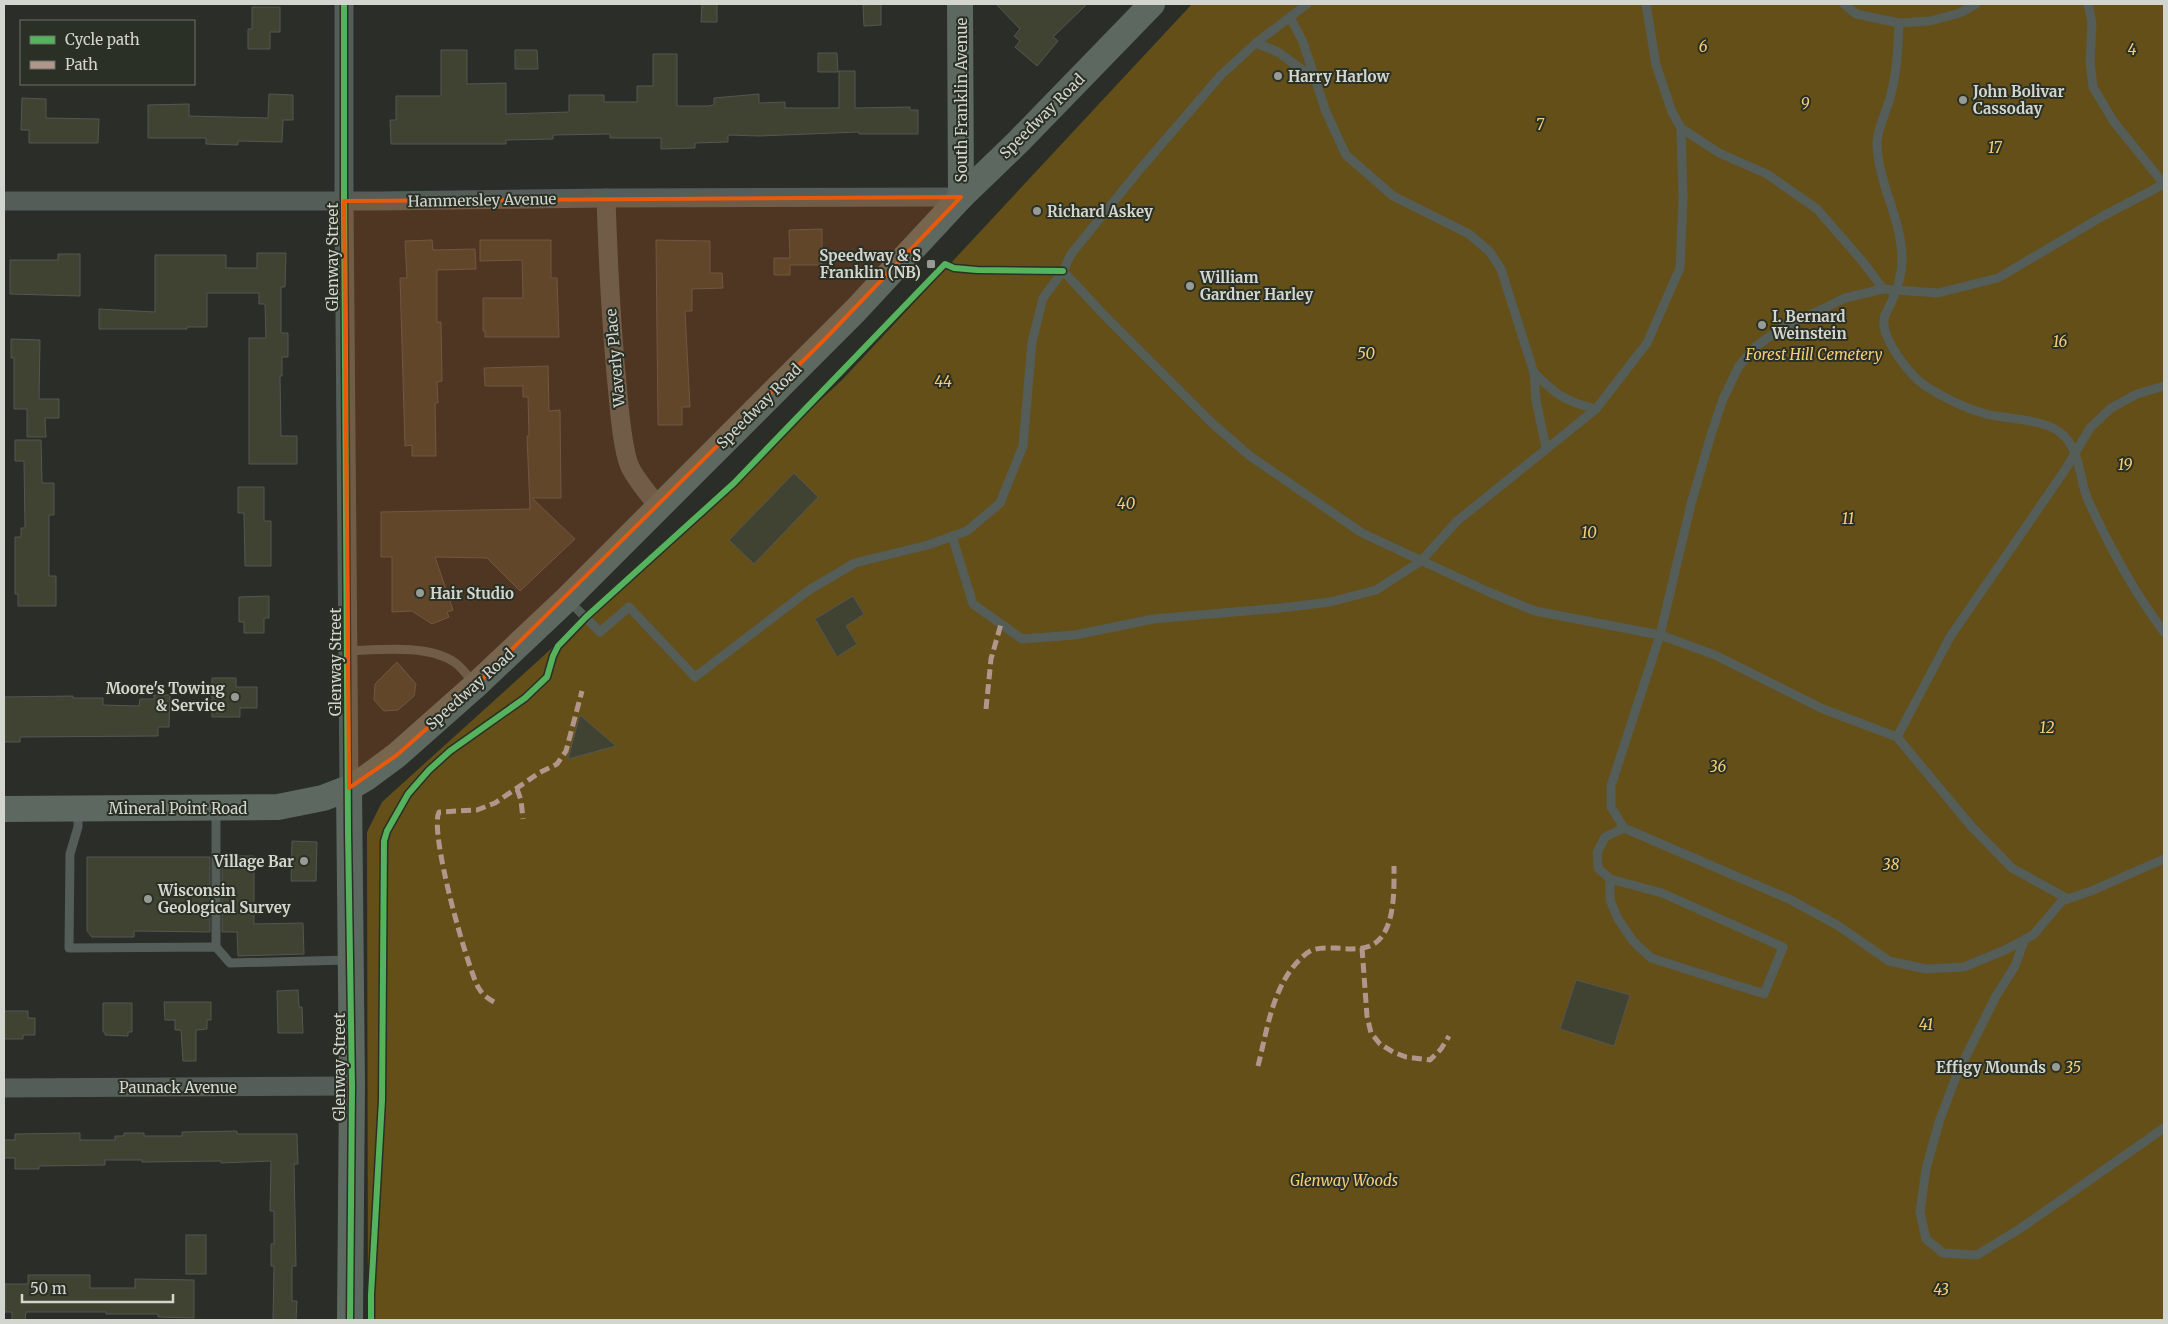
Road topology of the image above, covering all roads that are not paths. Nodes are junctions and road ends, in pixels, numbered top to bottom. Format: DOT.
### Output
graph roads {
  1 [pos="344,4"];
  2 [pos="960,4"];
  3 [pos="1152,4"];
  4 [pos="1308,4"];
  5 [pos="1646,4"];
  6 [pos="1844,4"];
  7 [pos="1976,4"];
  8 [pos="2088,4"];
  9 [pos="1290,16"];
  10 [pos="1899,23"];
  11 [pos="1256,43"];
  12 [pos="1315,79"];
  13 [pos="1681,128"];
  14 [pos="2164,184"];
  15 [pos="961,197"];
  16 [pos="606,198"];
  17 [pos="4,201"];
  18 [pos="344,202"];
  19 [pos="1063,271"];
  20 [pos="1883,289"];
  21 [pos="1897,290"];
  22 [pos="1534,373"];
  23 [pos="2164,386"];
  24 [pos="1596,409"];
  25 [pos="1546,448"];
  26 [pos="2076,452"];
  27 [pos="659,507"];
  28 [pos="952,536"];
  29 [pos="1421,560"];
  30 [pos="567,599"];
  31 [pos="2164,632"];
  32 [pos="1660,635"];
  33 [pos="347,651"];
  34 [pos="476,685"];
  35 [pos="1897,737"];
  36 [pos="349,788"];
  37 [pos="78,808"];
  38 [pos="216,808"];
  39 [pos="4,809"];
  40 [pos="1624,828"];
  41 [pos="2164,859"];
  42 [pos="1610,879"];
  43 [pos="2068,899"];
  44 [pos="2024,942"];
  45 [pos="216,946"];
  46 [pos="351,960"];
  47 [pos="352,1086"];
  48 [pos="4,1088"];
  49 [pos="2164,1128"];
  50 [pos="350,1320"];
  1 -- 18 [label="street, Glenway Street"];
  2 -- 15 [label="main road, South Franklin Avenue"];
  3 -- 15 [label="main road, Speedway Road"];
  4 -- 9 [label="lane"];
  5 -- 13 [label="lane"];
  6 -- 10 [label="lane"];
  7 -- 10 [label="lane"];
  8 -- 14 [label="lane"];
  9 -- 11 [label="lane"];
  9 -- 12 [label="lane"];
  10 -- 21 [label="lane"];
  11 -- 12 [label="lane"];
  11 -- 19 [label="lane"];
  12 -- 22 [label="lane"];
  13 -- 20 [label="lane"];
  13 -- 24 [label="lane"];
  14 -- 21 [label="lane"];
  15 -- 16 [label="street, Hammersley Avenue"];
  15 -- 27 [label="main road, Speedway Road"];
  16 -- 18 [label="street, Hammersley Avenue"];
  16 -- 27 [label="street, Waverly Place"];
  17 -- 18 [label="street, Hammersley Avenue"];
  18 -- 33 [label="street, Glenway Street"];
  19 -- 28 [label="lane"];
  19 -- 29 [label="lane"];
  20 -- 21 [label="lane"];
  20 -- 32 [label="lane"];
  21 -- 26 [label="lane"];
  22 -- 24 [label="lane"];
  22 -- 25 [label="lane"];
  23 -- 26 [label="lane"];
  24 -- 25 [label="lane"];
  25 -- 29 [label="lane"];
  26 -- 31 [label="lane"];
  26 -- 35 [label="lane"];
  27 -- 30 [label="main road, Speedway Road"];
  28 -- 29 [label="lane"];
  28 -- 30 [label="lane"];
  29 -- 32 [label="lane"];
  30 -- 34 [label="main road, Speedway Road"];
  32 -- 35 [label="lane"];
  32 -- 40 [label="lane"];
  33 -- 34 [label="lane"];
  33 -- 36 [label="street, Glenway Street"];
  34 -- 36 [label="main road, Speedway Road"];
  35 -- 43 [label="lane"];
  36 -- 38 [label="main road, Mineral Point Road"];
  36 -- 46 [label="main road, Glenway Street"];
  37 -- 38 [label="main road, Mineral Point Road"];
  37 -- 39 [label="main road, Mineral Point Road"];
  37 -- 45 [label="lane"];
  38 -- 45 [label="lane"];
  40 -- 42 [label="lane"];
  40 -- 44 [label="lane"];
  41 -- 43 [label="lane"];
  42 -- 42 [label="lane"];
  43 -- 44 [label="lane"];
  44 -- 49 [label="lane"];
  45 -- 46 [label="lane"];
  46 -- 47 [label="main road, Glenway Street"];
  47 -- 48 [label="street, Paunack Avenue"];
  47 -- 50 [label="main road, Glenway Street"];
}
